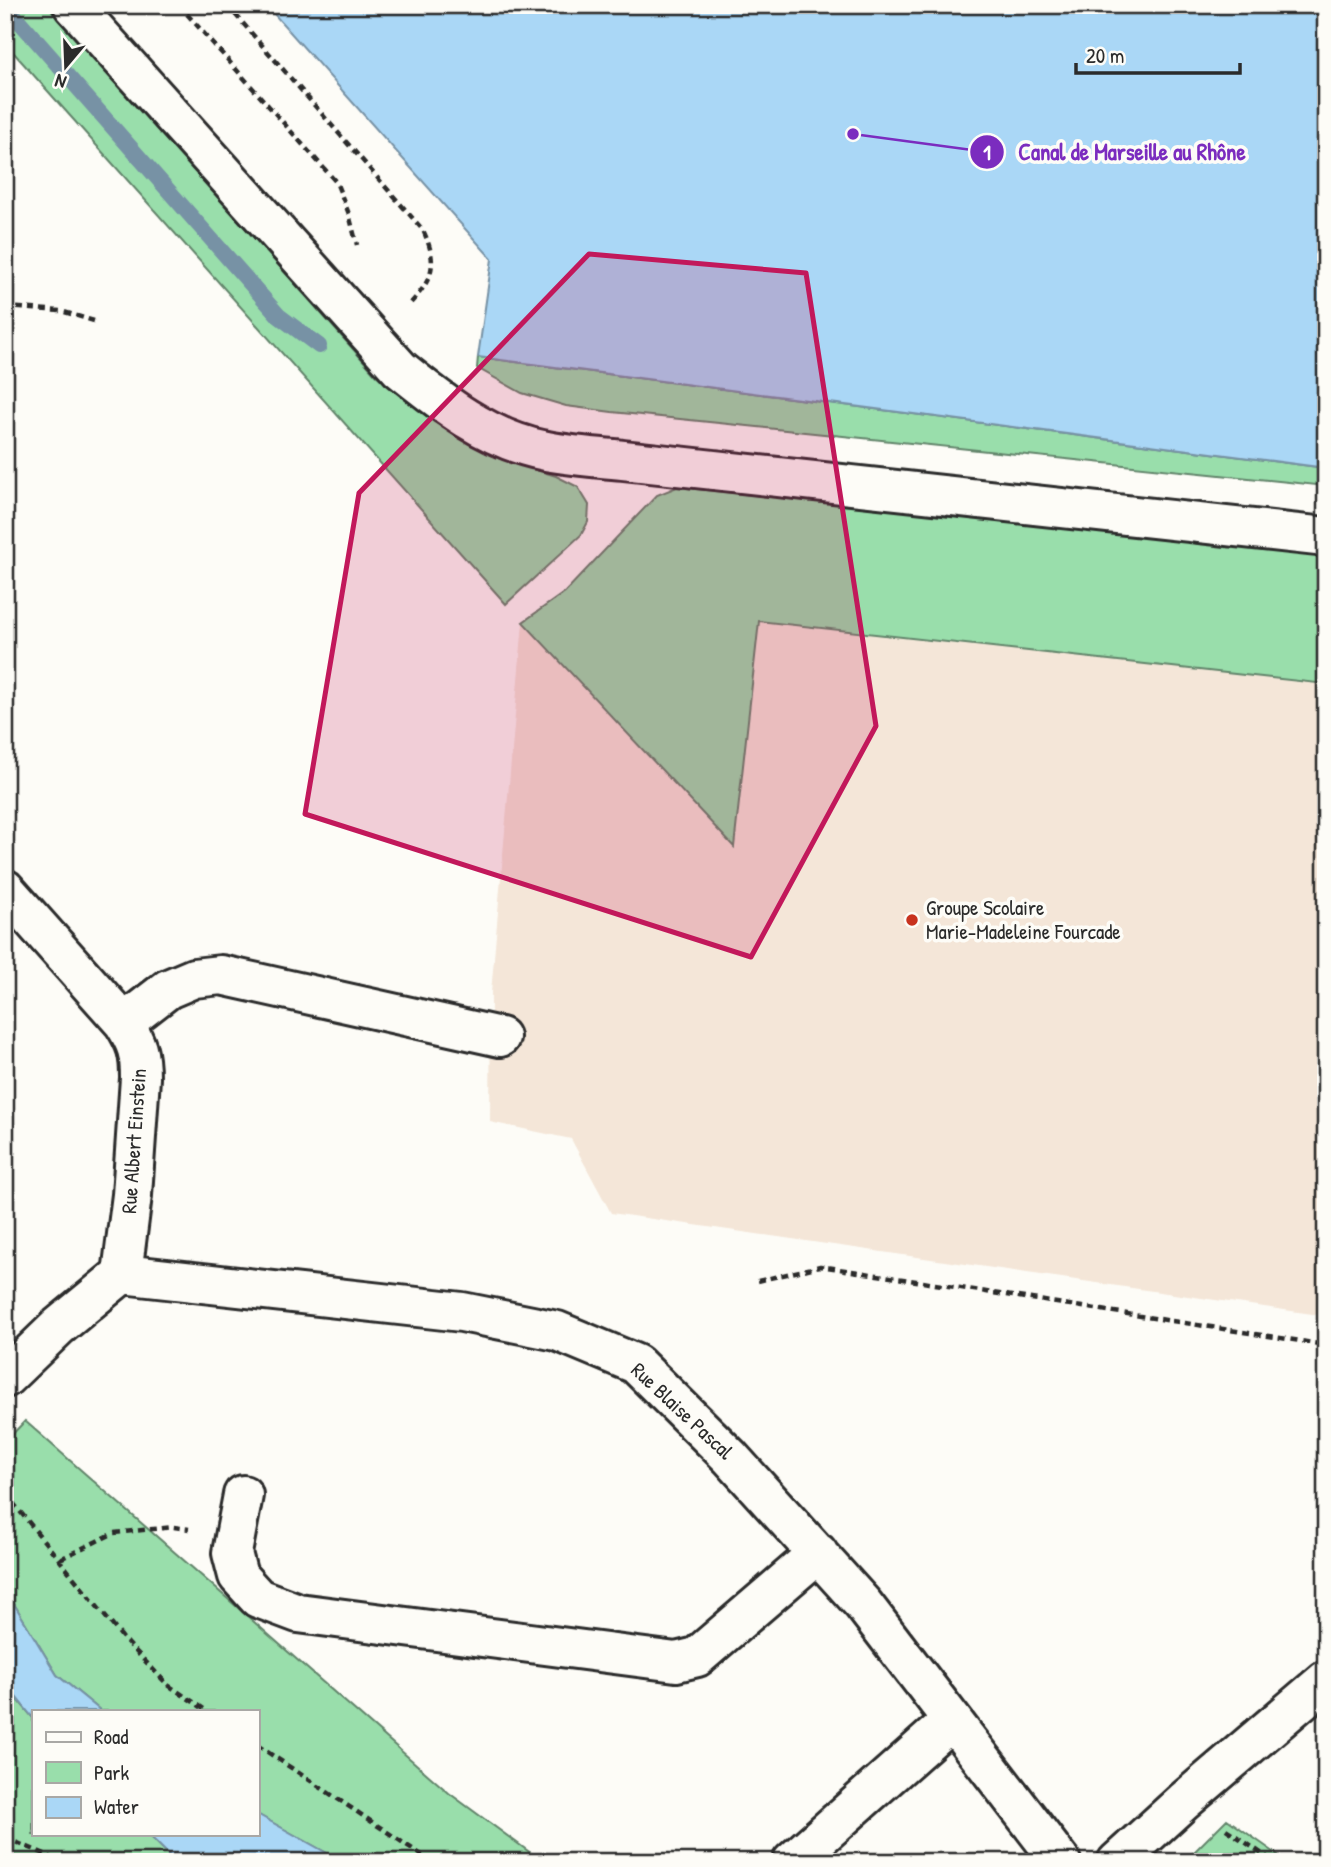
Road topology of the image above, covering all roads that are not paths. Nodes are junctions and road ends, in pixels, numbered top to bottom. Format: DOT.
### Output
graph roads {
  1 [pos="73,5"];
  2 [pos="1326,537"];
  3 [pos="5,889"];
  4 [pos="124,1023"];
  5 [pos="500,1037"];
  6 [pos="122,1274"];
  7 [pos="5,1378"];
  8 [pos="243,1495"];
  9 [pos="818,1553"];
  10 [pos="1326,1680"];
  11 [pos="952,1720"];
  12 [pos="792,1862"];
  13 [pos="1061,1862"];
  14 [pos="1117,1862"];
  1 -- 2 [label="street"];
  3 -- 4 [label="street, Rue Albert Einstein"];
  4 -- 5 [label="street"];
  4 -- 6 [label="street, Rue Albert Einstein"];
  6 -- 7 [label="street"];
  6 -- 9 [label="street, Rue Blaise Pascal"];
  8 -- 9 [label="street"];
  9 -- 11 [label="street, Rue Blaise Pascal"];
  10 -- 14 [label="street"];
  11 -- 12 [label="street"];
  11 -- 13 [label="street, Rue Blaise Pascal"];
}
